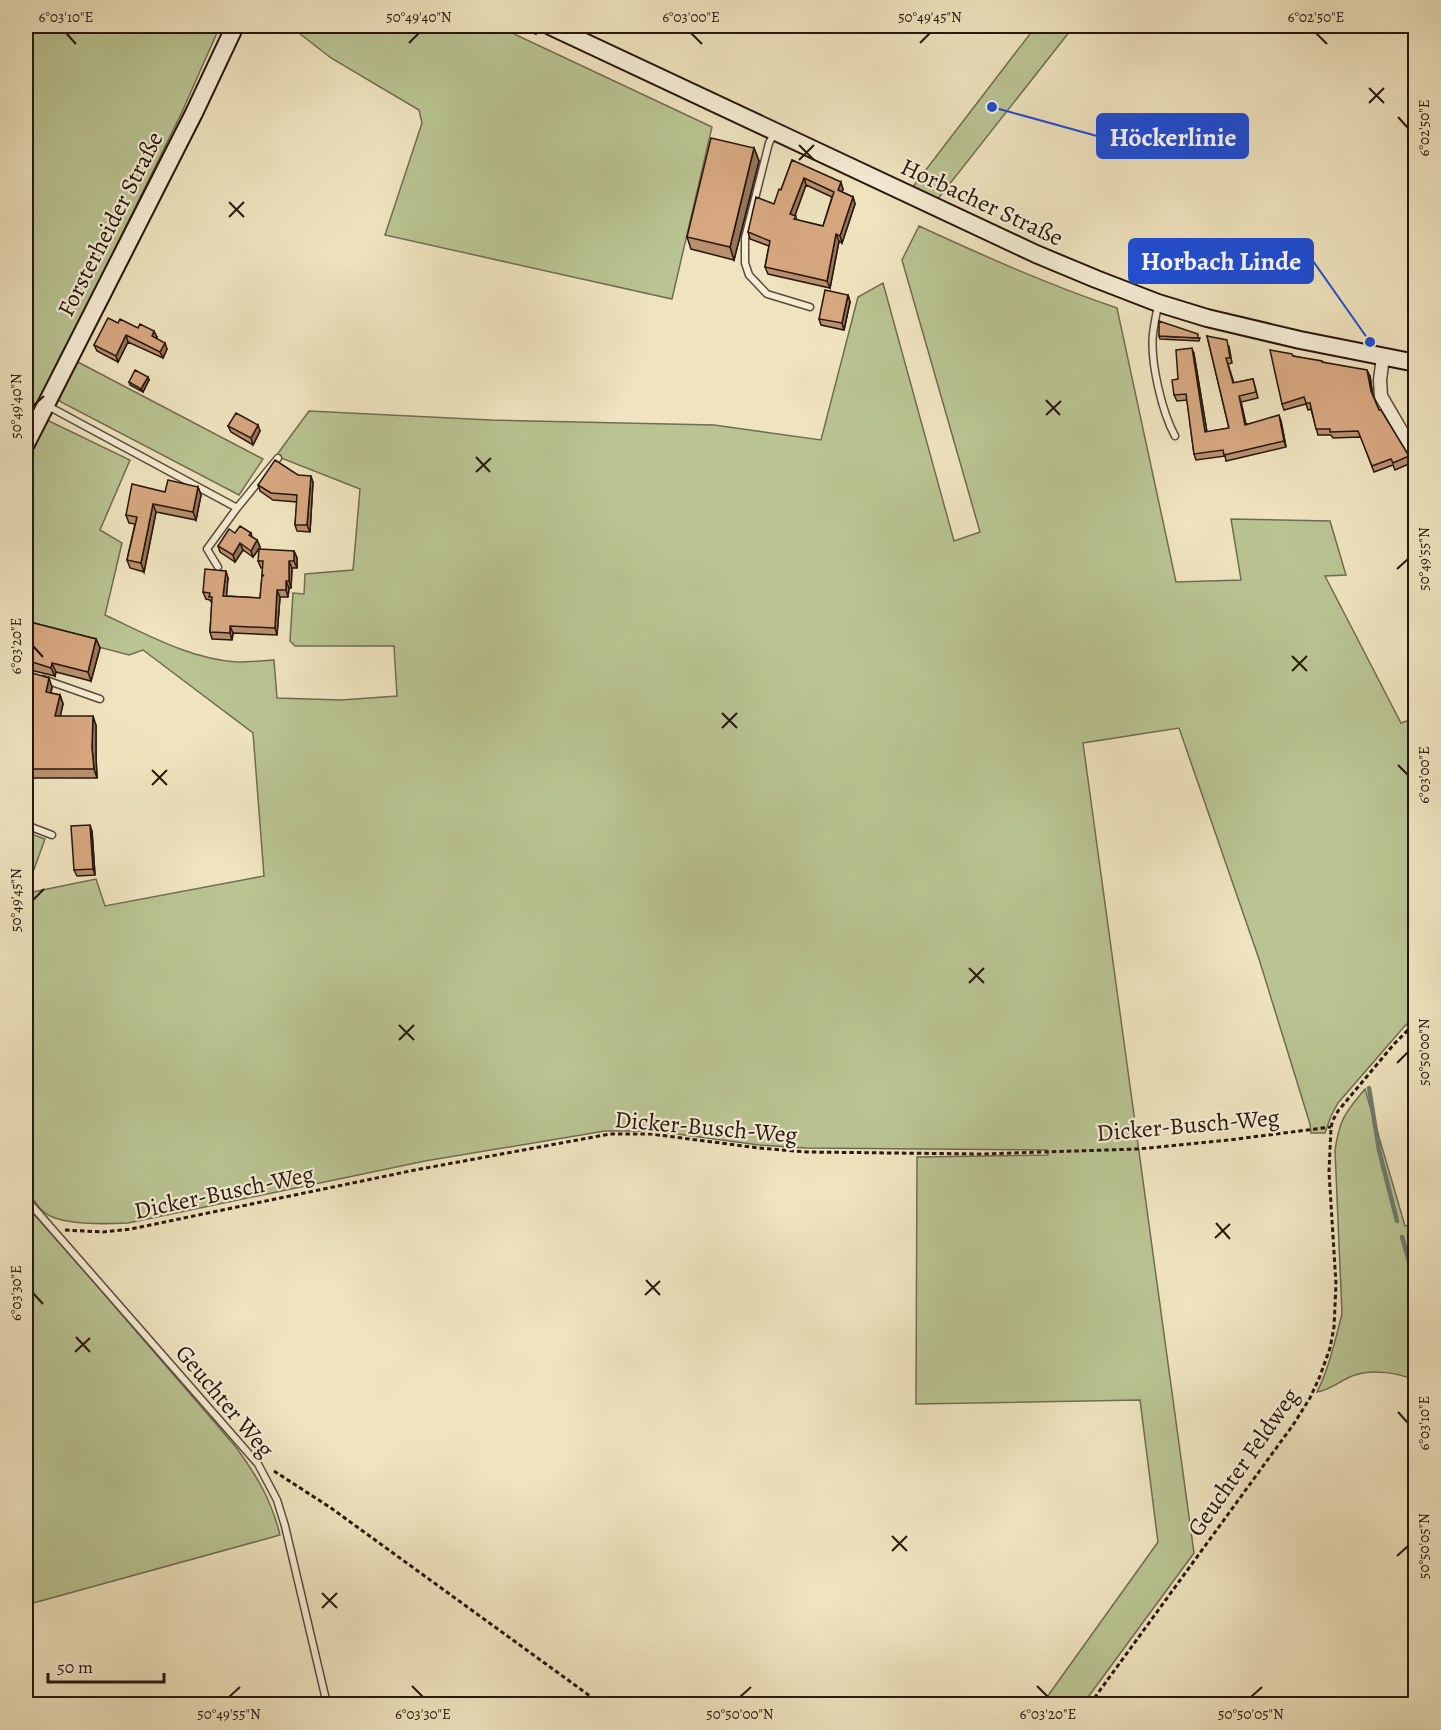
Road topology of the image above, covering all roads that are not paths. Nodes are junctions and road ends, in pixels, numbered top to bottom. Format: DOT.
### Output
graph roads {
  1 [pos="235,26"];
  2 [pos="550,26"];
  3 [pos="775,132"];
  4 [pos="1158,303"];
  5 [pos="810,307"];
  6 [pos="1383,357"];
  7 [pos="1416,363"];
  8 [pos="45,405"];
  9 [pos="1175,436"];
  10 [pos="26,444"];
  11 [pos="1416,456"];
  12 [pos="278,458"];
  13 [pos="237,508"];
  14 [pos="218,567"];
  15 [pos="33,676"];
  16 [pos="100,699"];
  17 [pos="26,825"];
  18 [pos="52,835"];
  19 [pos="26,1199"];
  20 [pos="327,1704"];
  1 -- 8 [label="main road, Forsterheider Straße"];
  2 -- 3 [label="main road, Horbacher Straße"];
  3 -- 4 [label="main road, Horbacher Straße"];
  3 -- 5 [label="lane"];
  4 -- 6 [label="main road, Horbacher Straße"];
  4 -- 9 [label="lane"];
  6 -- 7 [label="main road, Horbacher Straße"];
  6 -- 11 [label="street"];
  8 -- 10 [label="main road, Forsterheider Straße"];
  8 -- 13 [label="lane"];
  12 -- 13 [label="lane"];
  13 -- 14 [label="lane"];
  15 -- 16 [label="lane"];
  17 -- 18 [label="lane"];
  19 -- 20 [label="lane, Geuchter Weg"];
}
